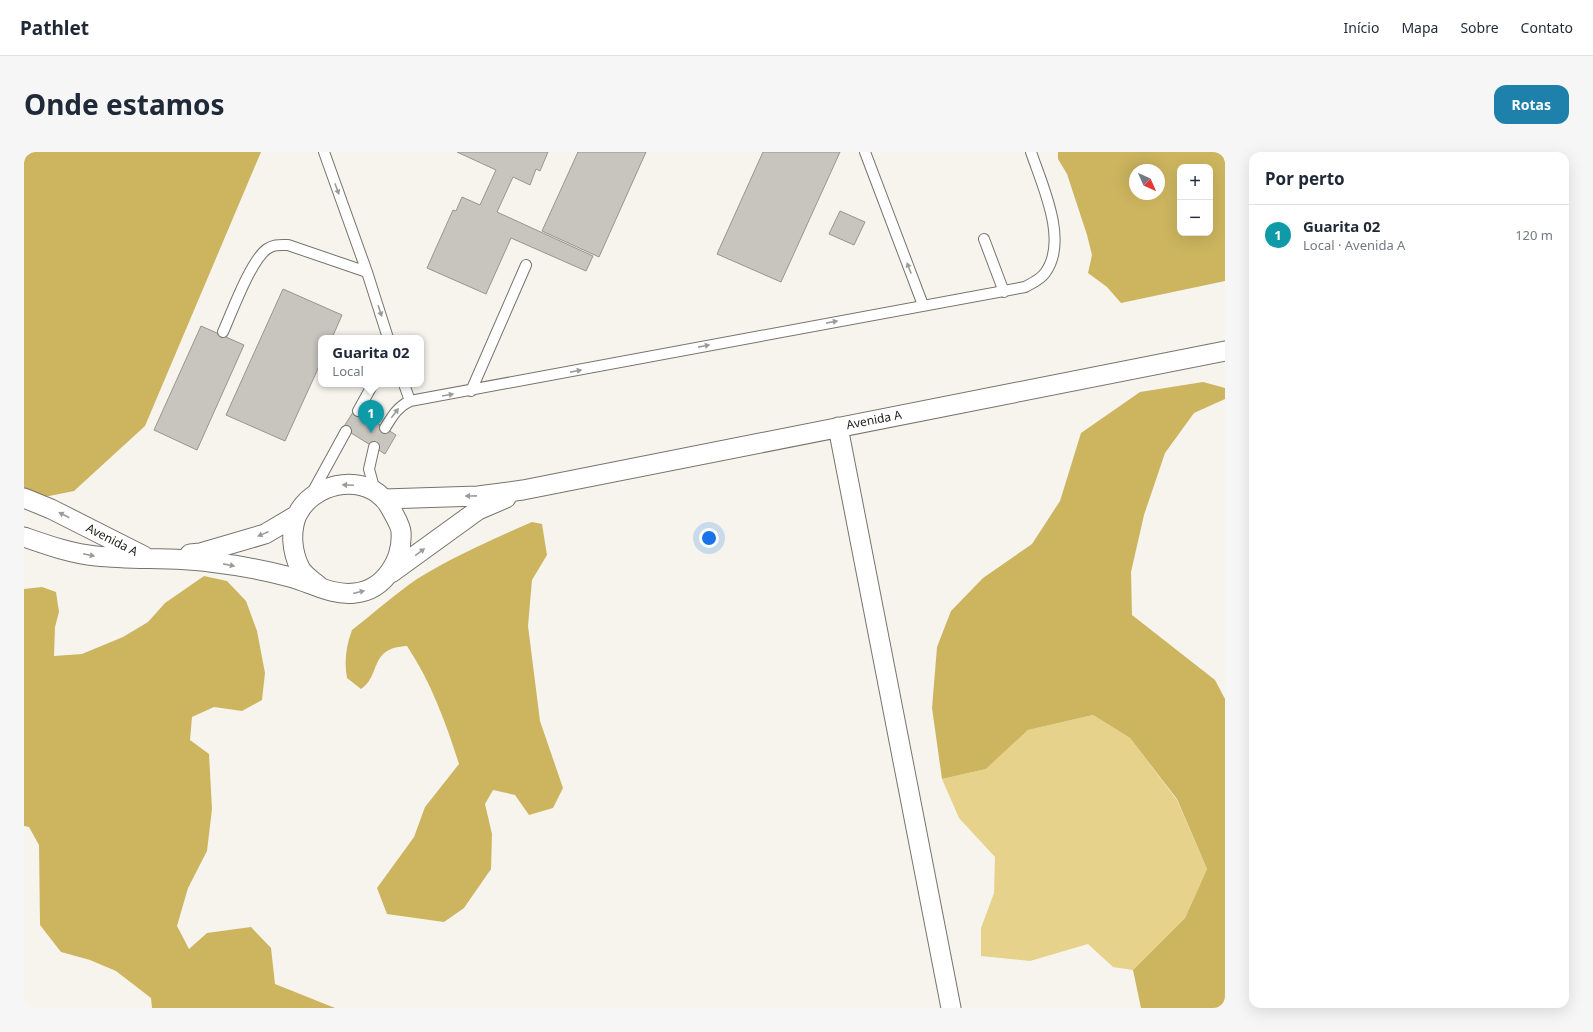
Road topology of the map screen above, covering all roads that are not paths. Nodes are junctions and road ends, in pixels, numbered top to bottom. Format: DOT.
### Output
graph roads {
  1 [pos="324,152"];
  2 [pos="865,152"];
  3 [pos="1030,152"];
  4 [pos="984,239"];
  5 [pos="526,265"];
  6 [pos="367,272"];
  7 [pos="1004,292"];
  8 [pos="922,305"];
  9 [pos="223,332"];
  10 [pos="387,335"];
  11 [pos="1225,351"];
  12 [pos="371,387"];
  13 [pos="405,387"];
  14 [pos="471,391"];
  15 [pos="410,401"];
  16 [pos="358,411"];
  17 [pos="838,427"];
  18 [pos="385,428"];
  19 [pos="346,430"];
  20 [pos="374,447"];
  21 [pos="523,490"];
  22 [pos="380,495"];
  23 [pos="24,498"];
  24 [pos="302,508"];
  25 [pos="24,537"];
  26 [pos="149,558"];
  27 [pos="388,575"];
  28 [pos="321,588"];
  29 [pos="951,1008"];
  1 -- 6 [label="lane, one-way"];
  8 -- 2 [label="lane, one-way"];
  3 -- 7 [label="lane"];
  4 -- 7 [label="lane"];
  5 -- 14 [label="lane"];
  6 -- 9 [label="lane"];
  6 -- 10 [label="lane, one-way"];
  7 -- 8 [label="lane"];
  14 -- 8 [label="lane, one-way"];
  11 -- 17 [label="street, Avenida A"];
  12 -- 16 [label="lane"];
  13 -- 15 [label="lane"];
  15 -- 14 [label="lane, one-way"];
  18 -- 15 [label="lane, one-way"];
  17 -- 21 [label="street, Avenida A"];
  17 -- 29 [label="street"];
  19 -- 24 [label="lane"];
  20 -- 22 [label="lane"];
  21 -- 22 [label="street, one-way"];
  27 -- 21 [label="street, one-way"];
  22 -- 24 [label="street, one-way"];
  22 -- 27 [label="street"];
  26 -- 23 [label="street, Avenida A, one-way"];
  24 -- 26 [label="street, one-way"];
  24 -- 28 [label="street"];
  25 -- 26 [label="street, Avenida A, one-way"];
  26 -- 28 [label="street, one-way"];
  28 -- 27 [label="street, one-way"];
}
